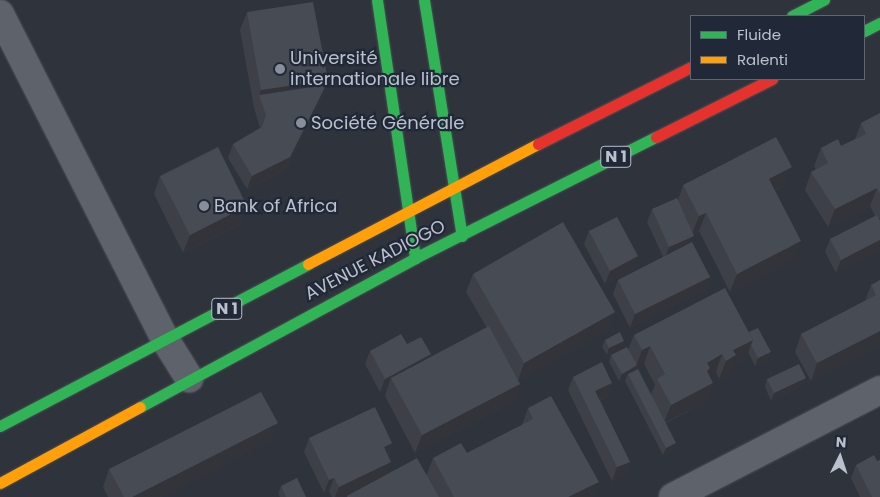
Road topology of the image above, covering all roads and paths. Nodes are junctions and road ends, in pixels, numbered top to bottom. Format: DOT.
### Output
graph roads {
  1 [pos="377,0"];
  2 [pos="424,0"];
  3 [pos="824,0"];
  4 [pos="0,14"];
  5 [pos="794,15"];
  6 [pos="880,23"];
  7 [pos="865,30"];
  8 [pos="690,68"];
  9 [pos="770,80"];
  10 [pos="452,188"];
  11 [pos="408,214"];
  12 [pos="462,236"];
  13 [pos="414,258"];
  14 [pos="166,341"];
  15 [pos="189,378"];
  16 [pos="880,390"];
  17 [pos="0,426"];
  18 [pos="0,483"];
  19 [pos="673,497"];
  1 -- 11 [label="main road"];
  2 -- 10 [label="main road"];
  3 -- 5 [label="main road"];
  4 -- 14 [label="street"];
  6 -- 7 [label="main road"];
  8 -- 10 [label="main road, AVENUE KADIOGO / N 1"];
  9 -- 12 [label="main road, AVENUE KADIOGO / N 1"];
  10 -- 11 [label="main road, AVENUE KADIOGO / N 1"];
  10 -- 12 [label="main road"];
  11 -- 13 [label="main road"];
  11 -- 14 [label="main road, AVENUE KADIOGO / N 1"];
  12 -- 13 [label="main road, AVENUE KADIOGO / N 1"];
  13 -- 15 [label="main road, AVENUE KADIOGO / N 1"];
  14 -- 15 [label="street"];
  14 -- 17 [label="main road, AVENUE KADIOGO / N 1"];
  15 -- 18 [label="main road, AVENUE KADIOGO / N 1"];
  16 -- 19 [label="street"];
}
